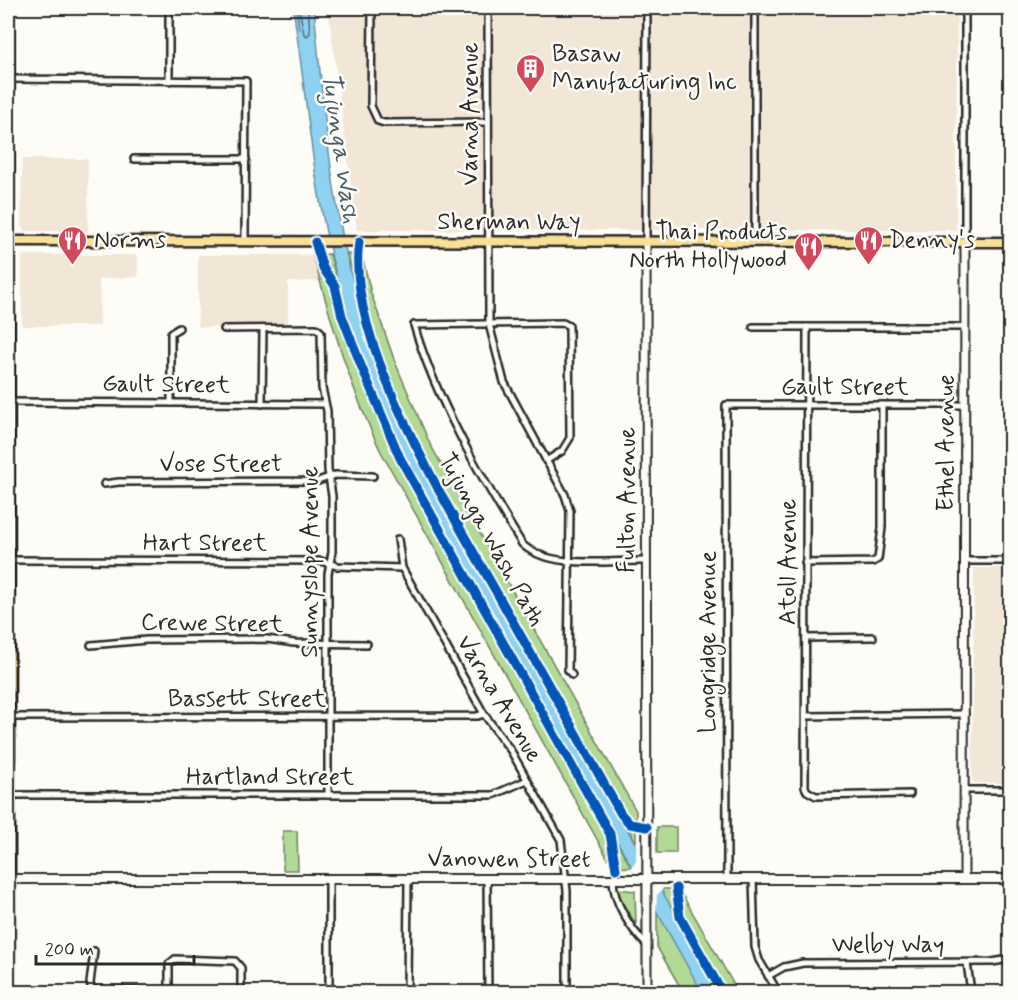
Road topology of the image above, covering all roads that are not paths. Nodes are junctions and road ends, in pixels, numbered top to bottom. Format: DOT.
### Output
graph roads {
  1 [pos="9,8"];
  2 [pos="169,8"];
  3 [pos="372,8"];
  4 [pos="488,8"];
  5 [pos="647,8"];
  6 [pos="755,8"];
  7 [pos="965,8"];
  8 [pos="8,79"];
  9 [pos="169,81"];
  10 [pos="488,122"];
  11 [pos="134,159"];
  12 [pos="246,159"];
  13 [pos="8,241"];
  14 [pos="245,242"];
  15 [pos="487,242"];
  16 [pos="646,242"];
  17 [pos="755,242"];
  18 [pos="965,242"];
  19 [pos="1011,242"];
  20 [pos="489,324"];
  21 [pos="753,327"];
  22 [pos="807,327"];
  23 [pos="965,327"];
  24 [pos="179,328"];
  25 [pos="224,329"];
  26 [pos="263,329"];
  27 [pos="8,402"];
  28 [pos="171,403"];
  29 [pos="262,404"];
  30 [pos="325,404"];
  31 [pos="726,405"];
  32 [pos="805,405"];
  33 [pos="882,405"];
  34 [pos="965,405"];
  35 [pos="546,461"];
  36 [pos="373,476"];
  37 [pos="328,478"];
  38 [pos="104,484"];
  39 [pos="398,539"];
  40 [pos="9,560"];
  41 [pos="571,561"];
  42 [pos="646,561"];
  43 [pos="966,561"];
  44 [pos="1011,561"];
  45 [pos="330,563"];
  46 [pos="805,563"];
  47 [pos="402,568"];
  48 [pos="873,637"];
  49 [pos="806,638"];
  50 [pos="329,642"];
  51 [pos="367,644"];
  52 [pos="91,645"];
  53 [pos="572,675"];
  54 [pos="484,714"];
  55 [pos="965,714"];
  56 [pos="806,716"];
  57 [pos="10,717"];
  58 [pos="329,717"];
  59 [pos="527,780"];
  60 [pos="965,790"];
  61 [pos="1011,790"];
  62 [pos="910,794"];
  63 [pos="10,795"];
  64 [pos="328,795"];
  65 [pos="727,878"];
  66 [pos="753,878"];
  67 [pos="9,879"];
  68 [pos="329,879"];
  69 [pos="408,879"];
  70 [pos="487,879"];
  71 [pos="566,879"];
  72 [pos="613,879"];
  73 [pos="647,879"];
  74 [pos="964,879"];
  75 [pos="1011,879"];
  76 [pos="647,946"];
  77 [pos="94,951"];
  78 [pos="1011,960"];
  79 [pos="967,963"];
  80 [pos="768,976"];
  81 [pos="169,992"];
  82 [pos="10,993"];
  83 [pos="241,993"];
  84 [pos="330,993"];
  85 [pos="407,993"];
  86 [pos="488,993"];
  87 [pos="567,993"];
  88 [pos="647,993"];
  89 [pos="778,993"];
  90 [pos="971,993"];
  1 -- 8 [label="main road"];
  2 -- 9 [label="street"];
  3 -- 10 [label="street"];
  4 -- 10 [label="street, Varna Avenue"];
  5 -- 16 [label="street, Fulton Avenue"];
  6 -- 17 [label="street"];
  7 -- 18 [label="street, Ethel Avenue"];
  8 -- 9 [label="street"];
  8 -- 13 [label="main road"];
  9 -- 12 [label="street"];
  10 -- 15 [label="street, Varna Avenue"];
  11 -- 12 [label="street"];
  12 -- 14 [label="street"];
  13 -- 14 [label="main road, Sherman Way"];
  13 -- 27 [label="main road"];
  14 -- 15 [label="main road, Sherman Way"];
  15 -- 16 [label="main road, Sherman Way"];
  15 -- 20 [label="street, Varna Avenue"];
  16 -- 17 [label="main road, Sherman Way"];
  16 -- 42 [label="street, Fulton Avenue"];
  17 -- 18 [label="main road, Sherman Way"];
  18 -- 19 [label="main road, Sherman Way"];
  18 -- 23 [label="street, Ethel Avenue"];
  20 -- 35 [label="street, Varna Avenue"];
  20 -- 35 [label="street"];
  20 -- 41 [label="street"];
  21 -- 22 [label="street"];
  22 -- 23 [label="street"];
  22 -- 32 [label="street, Atoll Avenue"];
  23 -- 34 [label="street, Ethel Avenue"];
  24 -- 28 [label="street"];
  25 -- 26 [label="street"];
  26 -- 29 [label="street"];
  26 -- 30 [label="street, Sunnyslope Avenue"];
  27 -- 28 [label="street, Gault Street"];
  27 -- 40 [label="main road"];
  28 -- 29 [label="street, Gault Street"];
  29 -- 30 [label="street, Gault Street"];
  30 -- 37 [label="street, Sunnyslope Avenue"];
  31 -- 32 [label="street, Gault Street"];
  31 -- 65 [label="street, Longridge Avenue"];
  32 -- 33 [label="street, Gault Street"];
  32 -- 46 [label="street, Atoll Avenue"];
  33 -- 34 [label="street, Gault Street"];
  33 -- 46 [label="street"];
  34 -- 43 [label="street, Ethel Avenue"];
  35 -- 41 [label="street, Varna Avenue"];
  36 -- 37 [label="street, Vose Street"];
  37 -- 38 [label="street, Vose Street"];
  37 -- 45 [label="street, Sunnyslope Avenue"];
  39 -- 47 [label="street, Varna Avenue"];
  40 -- 45 [label="street, Hart Street"];
  40 -- 57 [label="main road"];
  41 -- 42 [label="street"];
  41 -- 53 [label="street, Varna Avenue"];
  42 -- 73 [label="street, Fulton Avenue"];
  43 -- 44 [label="street"];
  43 -- 55 [label="street, Ethel Avenue"];
  45 -- 47 [label="street, Hart Street"];
  45 -- 50 [label="street, Sunnyslope Avenue"];
  46 -- 49 [label="street, Atoll Avenue"];
  47 -- 54 [label="street, Varna Avenue"];
  48 -- 49 [label="street"];
  49 -- 56 [label="street, Atoll Avenue"];
  50 -- 51 [label="street, Crewe Street"];
  50 -- 52 [label="street, Crewe Street"];
  50 -- 58 [label="street, Sunnyslope Avenue"];
  54 -- 58 [label="street, Bassett Street"];
  54 -- 59 [label="street, Varna Avenue"];
  55 -- 56 [label="street"];
  55 -- 60 [label="street, Ethel Avenue"];
  56 -- 62 [label="street, Atoll Avenue"];
  57 -- 58 [label="street, Bassett Street"];
  57 -- 63 [label="main road"];
  58 -- 64 [label="street, Sunnyslope Avenue"];
  59 -- 64 [label="street, Hartland Street"];
  59 -- 71 [label="street, Varna Avenue"];
  60 -- 61 [label="street"];
  60 -- 74 [label="street, Ethel Avenue"];
  63 -- 64 [label="street, Hartland Street"];
  63 -- 67 [label="main road"];
  65 -- 66 [label="main road, Vanowen Street"];
  65 -- 73 [label="main road, Vanowen Street"];
  66 -- 74 [label="main road, Vanowen Street"];
  66 -- 80 [label="street"];
  67 -- 68 [label="main road, Vanowen Street"];
  67 -- 82 [label="main road"];
  68 -- 69 [label="main road, Vanowen Street"];
  68 -- 84 [label="street"];
  69 -- 70 [label="main road, Vanowen Street"];
  69 -- 85 [label="street"];
  70 -- 71 [label="main road, Vanowen Street"];
  70 -- 86 [label="street"];
  71 -- 72 [label="main road, Vanowen Street"];
  71 -- 87 [label="street, Varna Avenue"];
  72 -- 73 [label="main road, Vanowen Street"];
  72 -- 76 [label="street"];
  73 -- 76 [label="street, Fulton Avenue"];
  74 -- 75 [label="main road, Vanowen Street"];
  76 -- 88 [label="street, Fulton Avenue"];
  77 -- 81 [label="street"];
  78 -- 79 [label="street, Welby Way"];
  79 -- 80 [label="street, Welby Way"];
  79 -- 90 [label="street"];
  80 -- 89 [label="street"];
  81 -- 83 [label="street"];
}
